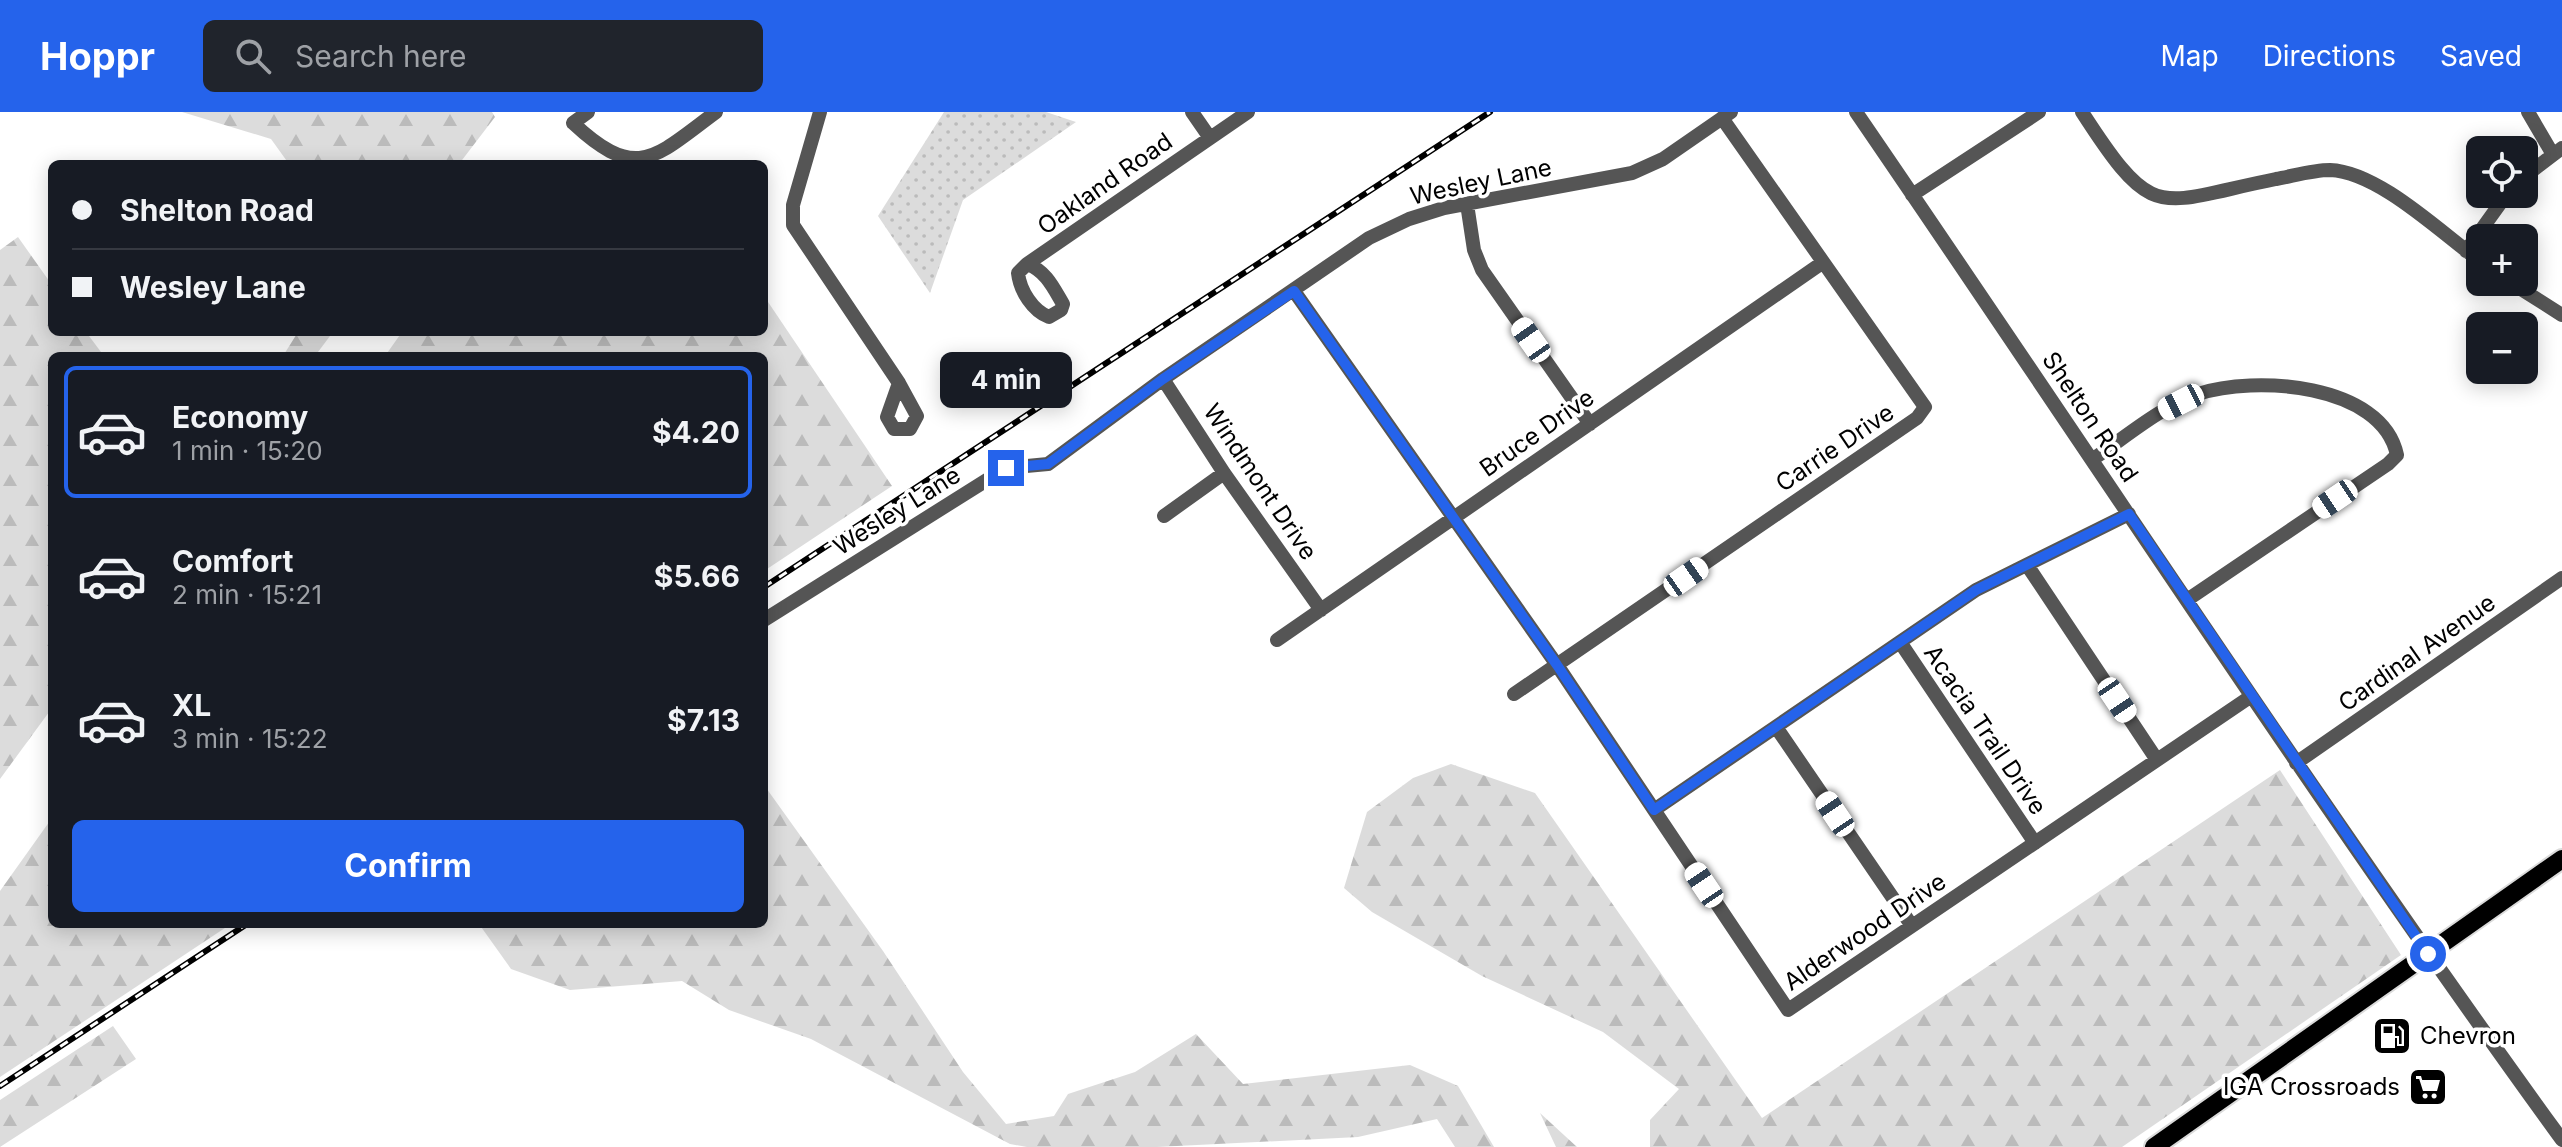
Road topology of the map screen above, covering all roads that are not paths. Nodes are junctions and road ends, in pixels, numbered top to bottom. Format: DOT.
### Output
graph roads {
  1 [pos="588,112"];
  2 [pos="716,112"];
  3 [pos="820,112"];
  4 [pos="1192,112"];
  5 [pos="1248,112"];
  6 [pos="1856,112"];
  7 [pos="2039,112"];
  8 [pos="2082,112"];
  9 [pos="2528,112"];
  10 [pos="1726,115"];
  11 [pos="569,117"];
  12 [pos="1210,138"];
  13 [pos="2557,150"];
  14 [pos="2538,166"];
  15 [pos="1912,195"];
  16 [pos="1467,204"];
  17 [pos="2466,251"];
  18 [pos="1822,263"];
  19 [pos="1027,264"];
  20 [pos="1294,291"];
  21 [pos="2532,296"];
  22 [pos="2562,315"];
  23 [pos="1163,379"];
  24 [pos="899,383"];
  25 [pos="1590,424"];
  26 [pos="2093,459"];
  27 [pos="1224,473"];
  28 [pos="2129,514"];
  29 [pos="1164,516"];
  30 [pos="1453,518"];
  31 [pos="2027,565"];
  32 [pos="2562,578"];
  33 [pos="2187,600"];
  34 [pos="1321,610"];
  35 [pos="768,617"];
  36 [pos="1277,640"];
  37 [pos="1900,642"];
  38 [pos="1557,665"];
  39 [pos="1514,694"];
  40 [pos="2250,697"];
  41 [pos="1776,727"];
  42 [pos="2157,760"];
  43 [pos="2296,763"];
  44 [pos="1654,810"];
  45 [pos="2035,843"];
  46 [pos="2562,859"];
  47 [pos="1912,926"];
  48 [pos="2428,954"];
  49 [pos="2556,1120"];
  50 [pos="2562,1140"];
  51 [pos="2154,1147"];
  1 -- 11 [label="street"];
  2 -- 11 [label="street"];
  3 -- 24 [label="street"];
  4 -- 12 [label="street"];
  5 -- 12 [label="street, Oakland Road"];
  6 -- 15 [label="street, Shelton Road"];
  7 -- 15 [label="street"];
  8 -- 17 [label="street"];
  9 -- 13 [label="street"];
  10 -- 16 [label="street, Wesley Lane"];
  10 -- 18 [label="street, Carrie Drive"];
  12 -- 19 [label="street, Oakland Road"];
  13 -- 14 [label="street"];
  15 -- 26 [label="street, Shelton Road"];
  16 -- 20 [label="street, Wesley Lane"];
  16 -- 25 [label="street"];
  18 -- 25 [label="street, Bruce Drive"];
  18 -- 38 [label="street, Carrie Drive"];
  20 -- 23 [label="street, Wesley Lane"];
  20 -- 30 [label="street, Alderwood Drive"];
  21 -- 22 [label="street"];
  23 -- 27 [label="street, Windmont Drive"];
  23 -- 35 [label="street, Wesley Lane"];
  25 -- 30 [label="street, Bruce Drive"];
  26 -- 28 [label="street, Shelton Road"];
  26 -- 33 [label="street"];
  27 -- 29 [label="street"];
  27 -- 34 [label="street, Windmont Drive"];
  28 -- 31 [label="street"];
  28 -- 33 [label="street, Shelton Road"];
  30 -- 34 [label="street, Bruce Drive"];
  30 -- 38 [label="street, Alderwood Drive"];
  31 -- 37 [label="street"];
  31 -- 42 [label="street"];
  32 -- 43 [label="street, Cardinal Avenue"];
  33 -- 40 [label="street, Shelton Road"];
  34 -- 36 [label="street, Bruce Drive"];
  37 -- 41 [label="street"];
  37 -- 45 [label="street, Acacia Trail Drive"];
  38 -- 39 [label="street, Carrie Drive"];
  38 -- 44 [label="street, Alderwood Drive"];
  40 -- 42 [label="street, Alderwood Drive"];
  40 -- 43 [label="street, Shelton Road"];
  41 -- 44 [label="street"];
  41 -- 47 [label="street"];
  42 -- 45 [label="street, Alderwood Drive"];
  43 -- 48 [label="street, Shelton Road"];
  44 -- 47 [label="street, Alderwood Drive"];
  45 -- 47 [label="street, Alderwood Drive"];
  46 -- 48 [label="main road"];
  48 -- 49 [label="street, Shelton Road"];
  48 -- 51 [label="main road"];
  49 -- 50 [label="street, Shelton Road"];
}
